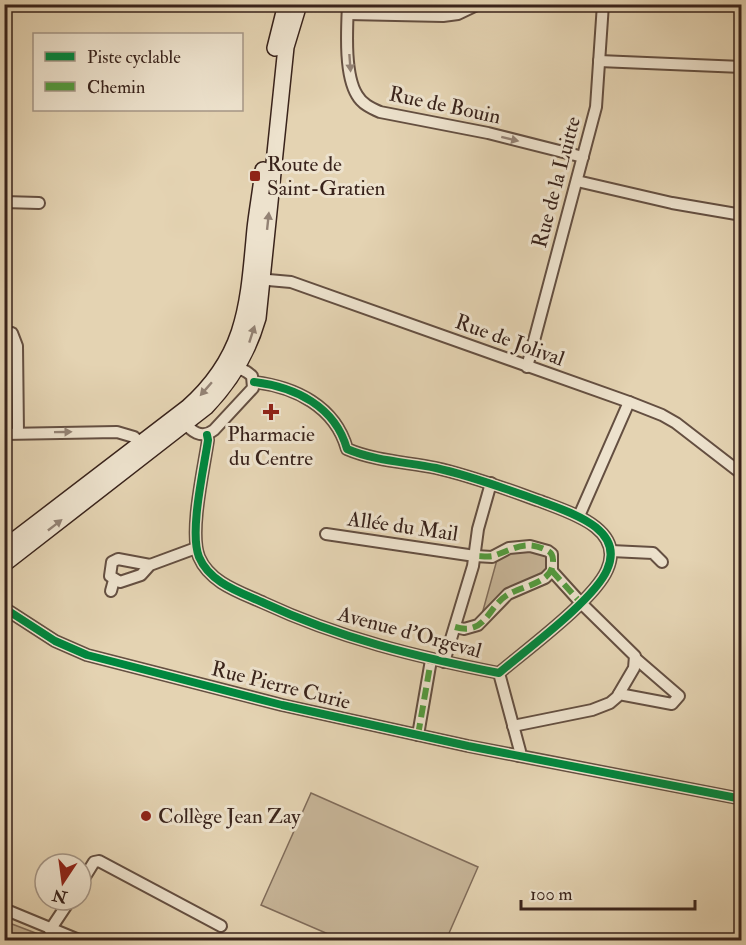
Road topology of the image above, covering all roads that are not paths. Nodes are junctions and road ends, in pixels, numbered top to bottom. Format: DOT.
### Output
graph roads {
  1 [pos="286,4"];
  2 [pos="300,4"];
  3 [pos="479,4"];
  4 [pos="603,4"];
  5 [pos="348,9"];
  6 [pos="599,61"];
  7 [pos="741,67"];
  8 [pos="583,157"];
  9 [pos="577,181"];
  10 [pos="4,202"];
  11 [pos="39,203"];
  12 [pos="741,215"];
  13 [pos="256,279"];
  14 [pos="4,331"];
  15 [pos="527,367"];
  16 [pos="237,369"];
  17 [pos="220,372"];
  18 [pos="254,382"];
  19 [pos="629,402"];
  20 [pos="182,420"];
  21 [pos="18,433"];
  22 [pos="4,434"];
  23 [pos="207,435"];
  24 [pos="145,447"];
  25 [pos="741,474"];
  26 [pos="491,483"];
  27 [pos="579,516"];
  28 [pos="326,534"];
  29 [pos="196,548"];
  30 [pos="4,549"];
  31 [pos="610,551"];
  32 [pos="475,556"];
  33 [pos="662,562"];
  34 [pos="4,564"];
  35 [pos="150,565"];
  36 [pos="552,571"];
  37 [pos="114,580"];
  38 [pos="111,591"];
  39 [pos="581,603"];
  40 [pos="4,608"];
  41 [pos="455,627"];
  42 [pos="635,658"];
  43 [pos="431,660"];
  44 [pos="444,662"];
  45 [pos="499,673"];
  46 [pos="619,694"];
  47 [pos="513,726"];
  48 [pos="418,735"];
  49 [pos="519,756"];
  50 [pos="741,799"];
  51 [pos="93,864"];
  52 [pos="4,909"];
  53 [pos="62,912"];
  54 [pos="221,926"];
  55 [pos="50,930"];
  56 [pos="741,938"];
  57 [pos="79,940"];
  58 [pos="733,940"];
  1 -- 13 [label="main road"];
  13 -- 2 [label="main road, one-way"];
  3 -- 5 [label="street"];
  4 -- 6 [label="street, Rue de la Luitte"];
  5 -- 8 [label="street, Rue de Bouin, one-way"];
  6 -- 7 [label="street"];
  6 -- 8 [label="street, Rue de la Luitte"];
  8 -- 9 [label="street, Rue de la Luitte"];
  9 -- 12 [label="street"];
  9 -- 15 [label="street, Rue de la Luitte"];
  10 -- 11 [label="street"];
  13 -- 15 [label="street, Rue de Jolival"];
  16 -- 13 [label="main road, one-way"];
  13 -- 17 [label="main road"];
  14 -- 21 [label="street"];
  15 -- 19 [label="street, Rue de Jolival"];
  16 -- 17 [label="street"];
  16 -- 18 [label="street"];
  16 -- 20 [label="main road"];
  17 -- 20 [label="main road, one-way"];
  18 -- 23 [label="street"];
  18 -- 26 [label="street"];
  19 -- 25 [label="street, Rue de Jolival"];
  19 -- 27 [label="street"];
  20 -- 23 [label="street"];
  20 -- 24 [label="main road"];
  21 -- 22 [label="street"];
  21 -- 24 [label="street, one-way"];
  23 -- 29 [label="street, Avenue d'Orgeval"];
  24 -- 30 [label="main road"];
  34 -- 24 [label="main road, one-way"];
  26 -- 27 [label="street"];
  26 -- 32 [label="street"];
  27 -- 31 [label="street"];
  28 -- 32 [label="street, Allée du Mail"];
  29 -- 35 [label="street"];
  29 -- 43 [label="street, Avenue d'Orgeval"];
  31 -- 33 [label="street"];
  31 -- 39 [label="street, Avenue d'Orgeval"];
  32 -- 36 [label="street, Allée du Mail"];
  32 -- 41 [label="street"];
  35 -- 37 [label="street"];
  35 -- 37 [label="street"];
  36 -- 39 [label="street"];
  36 -- 41 [label="street"];
  37 -- 38 [label="street"];
  39 -- 42 [label="street"];
  39 -- 45 [label="street, Avenue d'Orgeval"];
  40 -- 48 [label="street, Rue Pierre Curie"];
  41 -- 44 [label="street"];
  42 -- 46 [label="street"];
  42 -- 46 [label="street"];
  43 -- 44 [label="street, Avenue d'Orgeval"];
  43 -- 48 [label="street"];
  44 -- 45 [label="street, Avenue d'Orgeval"];
  45 -- 47 [label="street, Avenue d'Orgeval"];
  46 -- 47 [label="street"];
  47 -- 49 [label="street, Avenue d'Orgeval"];
  48 -- 49 [label="street, Rue Pierre Curie"];
  49 -- 50 [label="street, Rue Pierre Curie"];
  51 -- 54 [label="street"];
  52 -- 55 [label="street"];
  53 -- 55 [label="street"];
  55 -- 57 [label="street"];
  56 -- 58 [label="street"];
}
